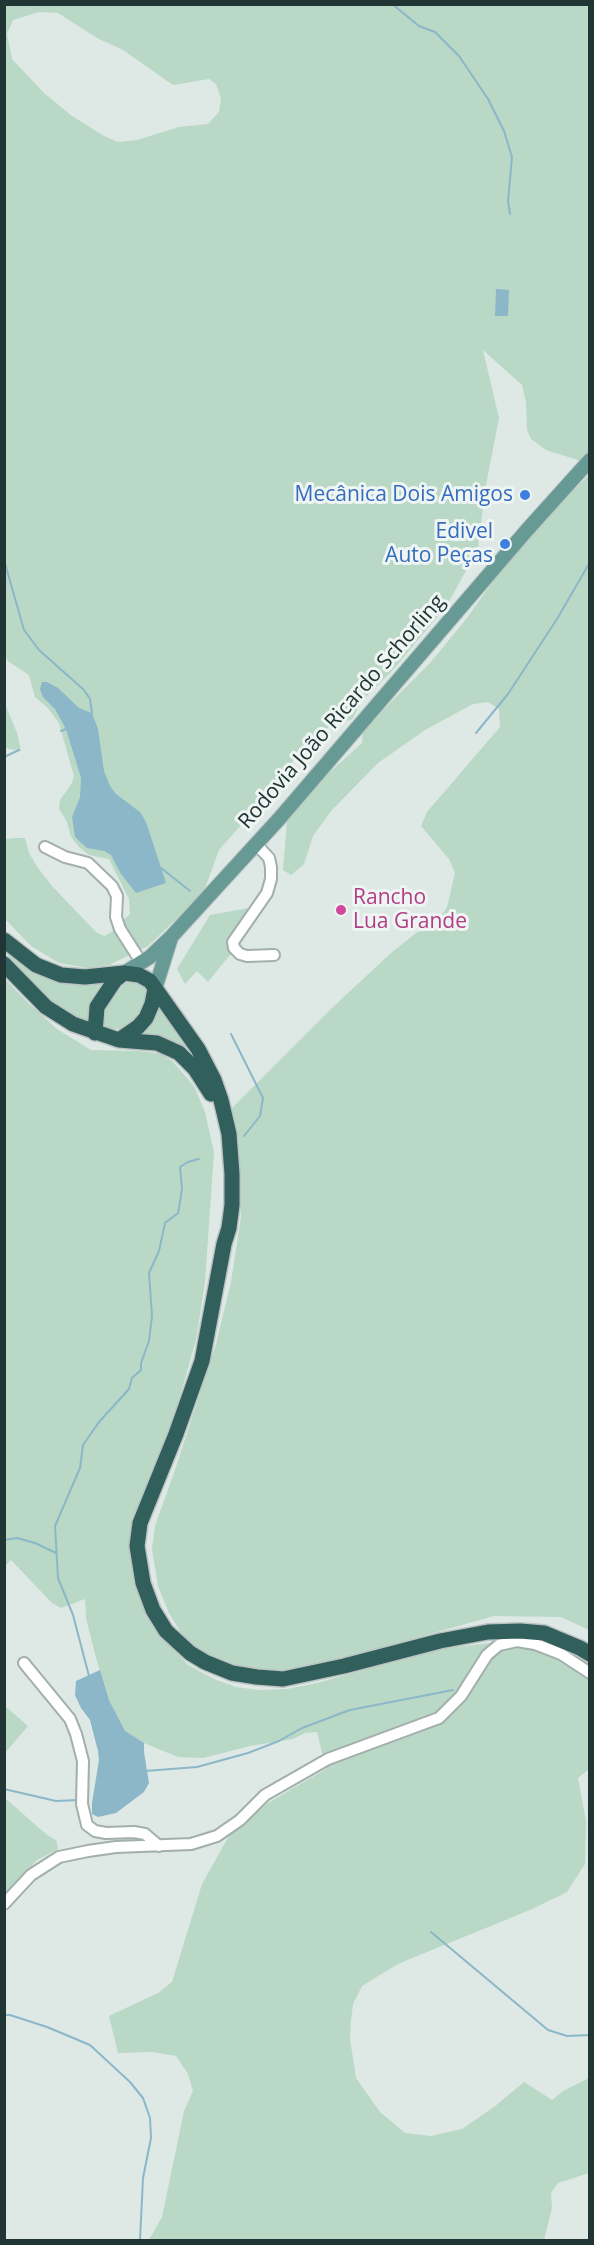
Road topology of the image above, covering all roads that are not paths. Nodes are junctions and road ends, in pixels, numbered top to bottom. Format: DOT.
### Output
graph roads {
  1 [pos="590,460"];
  2 [pos="256,844"];
  3 [pos="45,847"];
  4 [pos="172,936"];
  5 [pos="4,940"];
  6 [pos="274,955"];
  7 [pos="141,962"];
  8 [pos="4,964"];
  9 [pos="124,973"];
  10 [pos="155,989"];
  11 [pos="95,1033"];
  12 [pos="118,1040"];
  13 [pos="224,1244"];
  14 [pos="590,1654"];
  15 [pos="24,1663"];
  16 [pos="590,1672"];
  17 [pos="159,1846"];
  18 [pos="6,1905"];
  1 -- 2 [label="main road, Rodovia João Ricardo Schorling"];
  2 -- 4 [label="main road, Rodovia João Ricardo Schorling"];
  2 -- 6 [label="street"];
  3 -- 7 [label="street"];
  4 -- 7 [label="main road, Rodovia João Ricardo Schorling"];
  4 -- 10 [label="main road, Rodovia João Ricardo Schorling"];
  5 -- 9 [label="highway"];
  7 -- 9 [label="main road, Rodovia João Ricardo Schorling"];
  8 -- 11 [label="highway"];
  9 -- 10 [label="highway"];
  9 -- 11 [label="highway"];
  10 -- 12 [label="highway"];
  10 -- 13 [label="highway"];
  11 -- 12 [label="highway"];
  12 -- 13 [label="highway"];
  13 -- 14 [label="highway"];
  15 -- 17 [label="street"];
  16 -- 17 [label="street"];
  17 -- 18 [label="street"];
}
